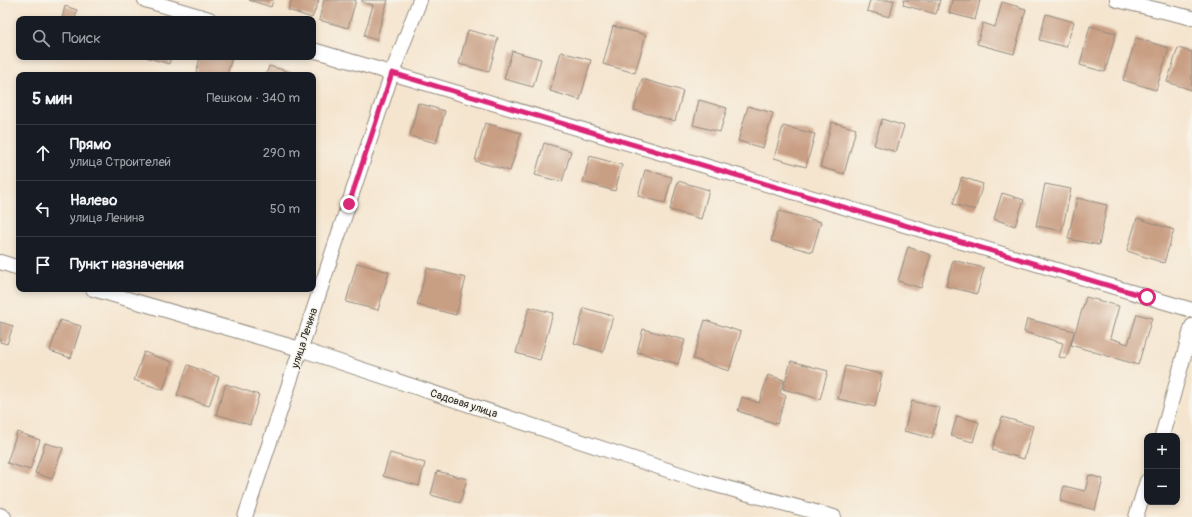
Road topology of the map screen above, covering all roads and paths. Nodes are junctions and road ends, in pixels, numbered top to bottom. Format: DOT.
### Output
graph roads {
  1 [pos="145,0"];
  2 [pos="420,0"];
  3 [pos="1117,0"];
  4 [pos="199,16"];
  5 [pos="1192,18"];
  6 [pos="316,51"];
  7 [pos="392,73"];
  8 [pos="0,262"];
  9 [pos="16,267"];
  10 [pos="103,292"];
  11 [pos="1192,310"];
  12 [pos="1192,326"];
  13 [pos="300,349"];
  14 [pos="1163,433"];
  15 [pos="1144,492"];
  16 [pos="0,515"];
  17 [pos="4,517"];
  18 [pos="244,517"];
  19 [pos="834,517"];
  20 [pos="1136,517"];
  1 -- 4 [label="street"];
  2 -- 7 [label="street, улица Ленина"];
  3 -- 5 [label="street"];
  6 -- 7 [label="street"];
  7 -- 11 [label="street"];
  7 -- 13 [label="street, улица Ленина"];
  8 -- 9 [label="street"];
  10 -- 13 [label="street, Садовая улица"];
  12 -- 14 [label="street"];
  13 -- 18 [label="street, улица Ленина"];
  13 -- 19 [label="street, Садовая улица"];
  15 -- 20 [label="street"];
  16 -- 17 [label="street"];
}
